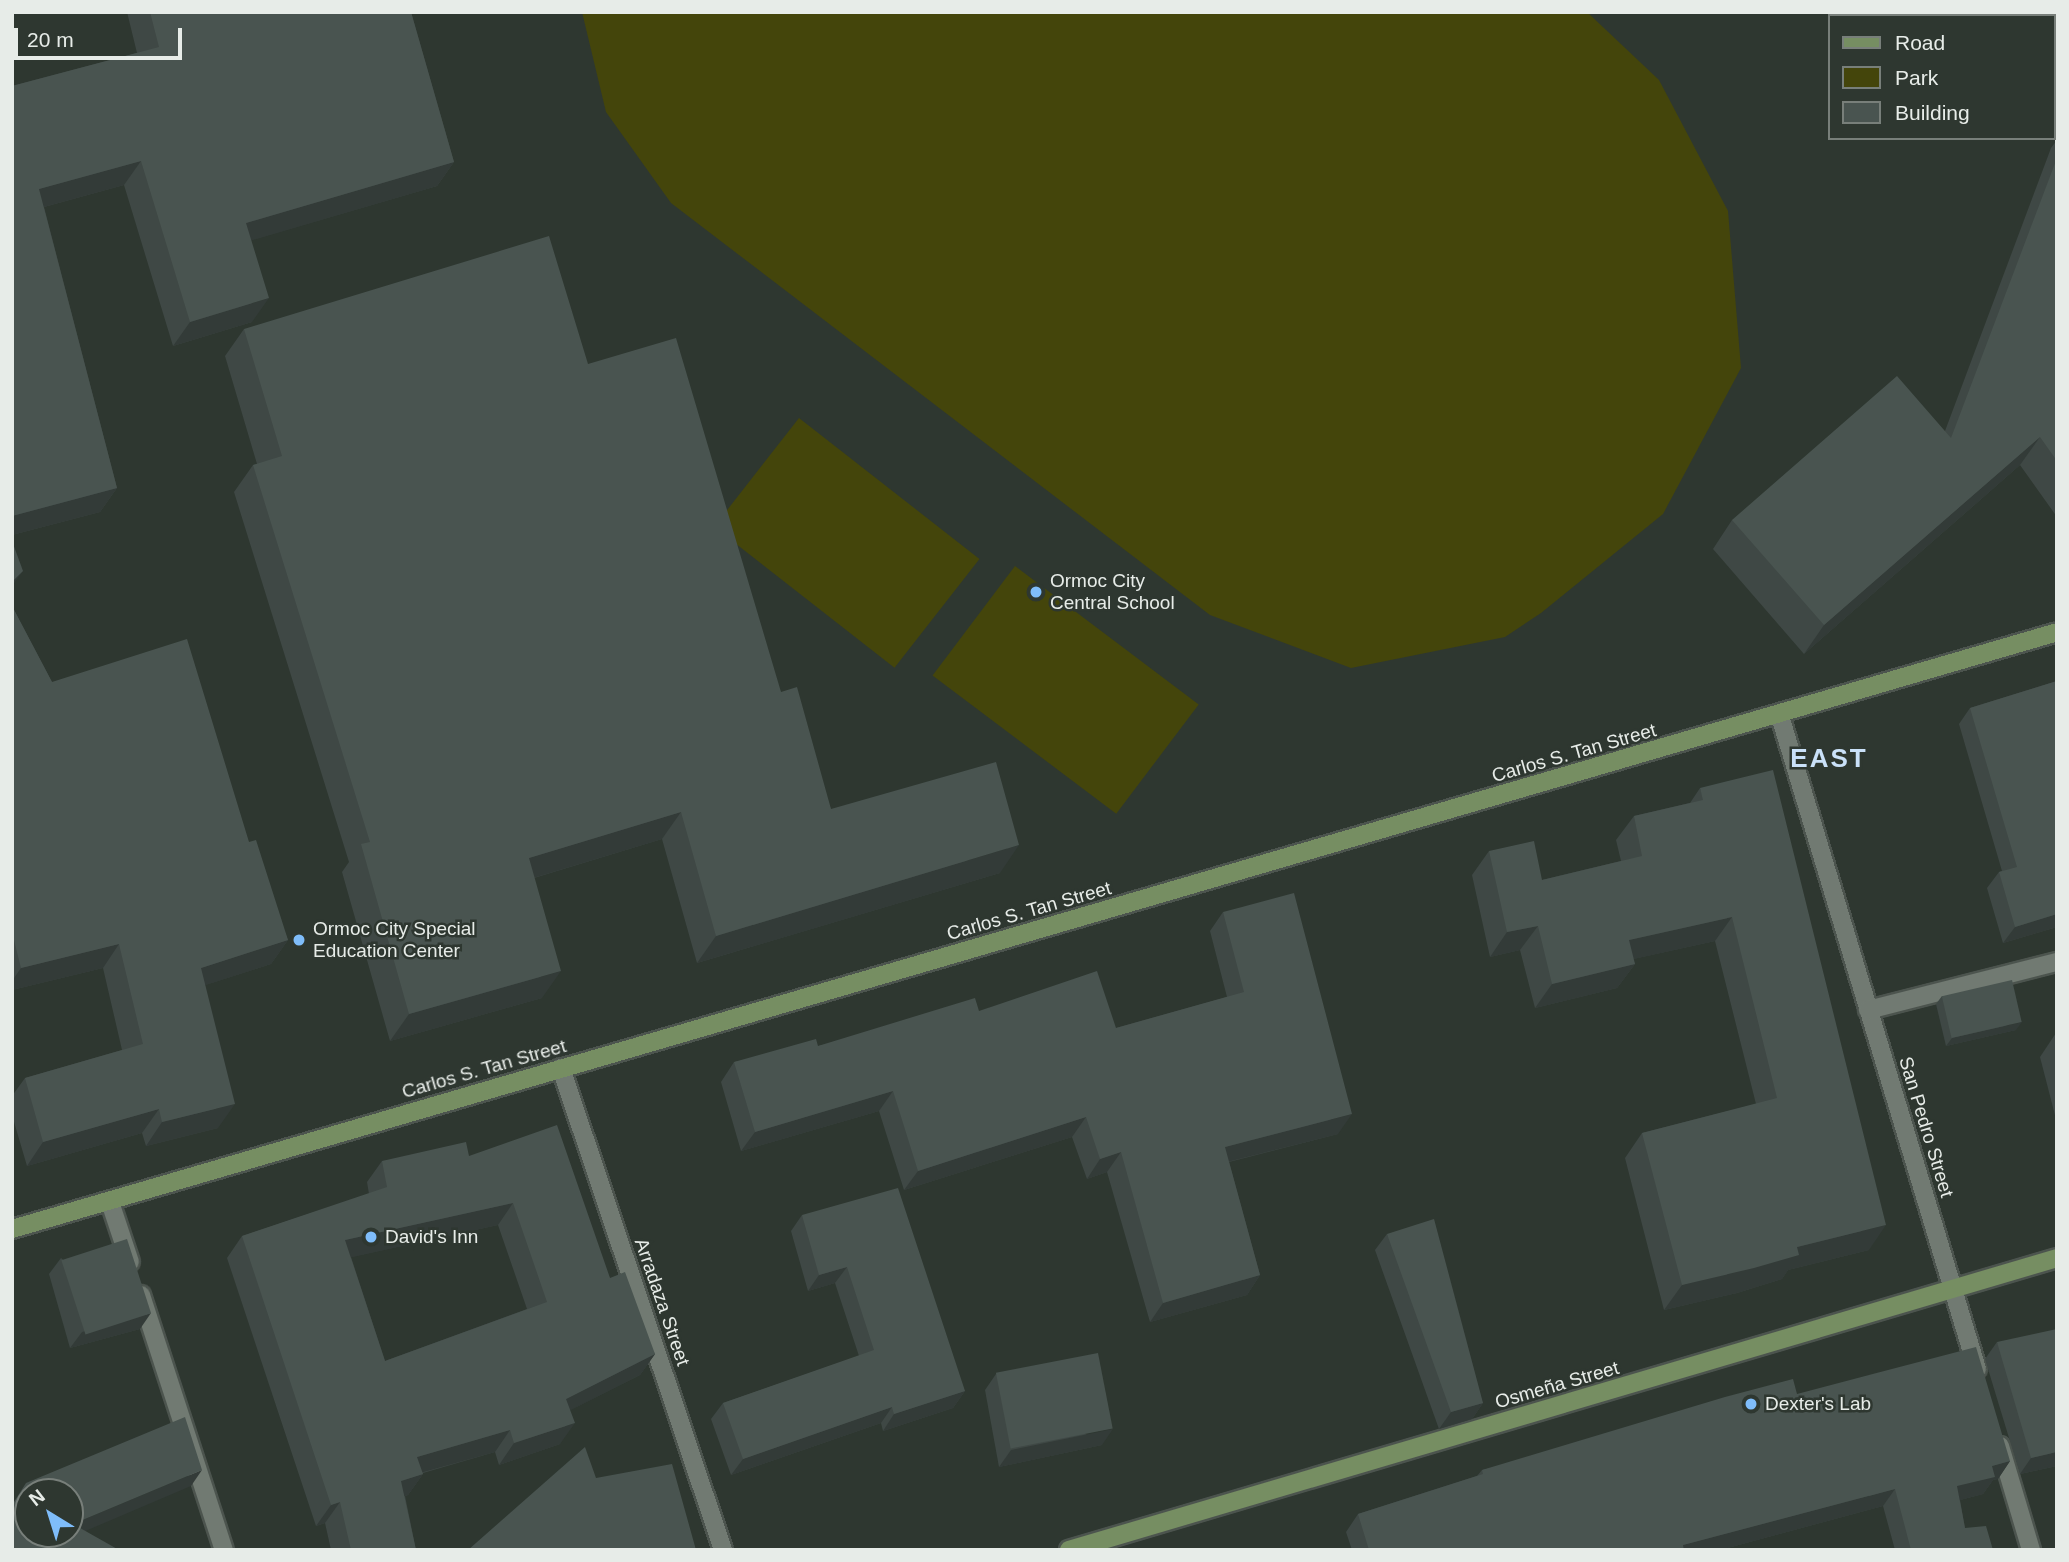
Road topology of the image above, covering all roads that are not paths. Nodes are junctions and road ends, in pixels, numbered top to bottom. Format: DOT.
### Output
graph roads {
  1 [pos="2057,632"];
  2 [pos="1780,716"];
  3 [pos="2057,962"];
  4 [pos="1868,1010"];
  5 [pos="561,1068"];
  6 [pos="110,1202"];
  7 [pos="12,1229"];
  8 [pos="2057,1258"];
  9 [pos="1954,1291"];
  10 [pos="1981,1381"];
  11 [pos="1996,1433"];
  12 [pos="224,1550"];
  13 [pos="723,1550"];
  14 [pos="1069,1550"];
  15 [pos="2031,1550"];
  1 -- 2 [label="street, Carlos S. Tan Street"];
  2 -- 4 [label="street, San Pedro Street"];
  2 -- 5 [label="street, Carlos S. Tan Street"];
  3 -- 4 [label="street"];
  4 -- 9 [label="street, San Pedro Street"];
  5 -- 6 [label="street, Carlos S. Tan Street"];
  5 -- 13 [label="street, Arradaza Street"];
  6 -- 7 [label="street, Carlos S. Tan Street"];
  6 -- 12 [label="street"];
  8 -- 9 [label="street, Osmeña Street"];
  9 -- 10 [label="street, San Pedro Street"];
  9 -- 14 [label="street, Osmeña Street"];
  11 -- 15 [label="street"];
}
